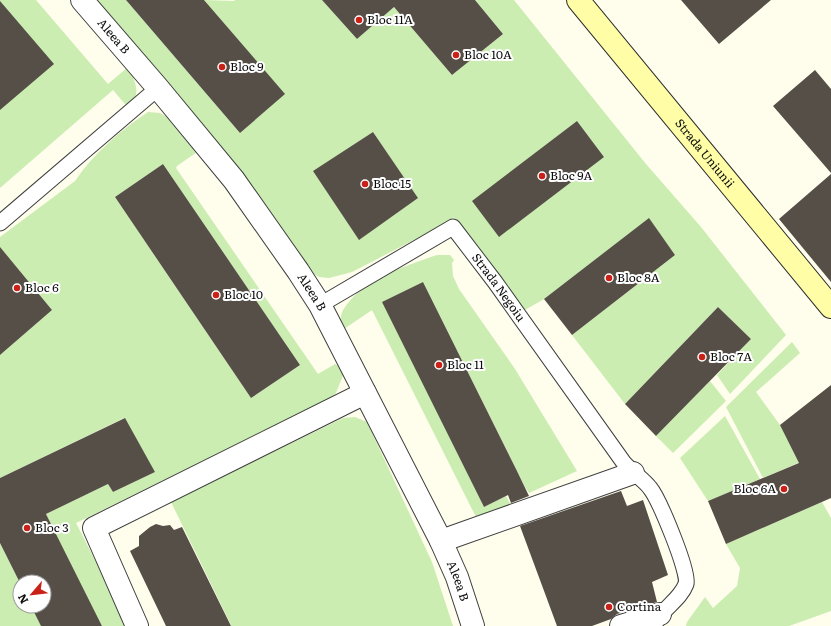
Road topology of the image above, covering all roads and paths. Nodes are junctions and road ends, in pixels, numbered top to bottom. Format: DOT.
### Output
graph roads {
  1 [pos="82,0"];
  2 [pos="578,0"];
  3 [pos="158,88"];
  4 [pos="0,223"];
  5 [pos="320,305"];
  6 [pos="831,307"];
  7 [pos="365,393"];
  8 [pos="633,474"];
  9 [pos="441,540"];
  10 [pos="657,620"];
  11 [pos="137,626"];
  12 [pos="473,626"];
  13 [pos="621,626"];
  1 -- 3 [label="street, Aleea B"];
  2 -- 6 [label="main road, Strada Uniunii"];
  3 -- 4 [label="lane"];
  3 -- 5 [label="street, Aleea B"];
  5 -- 7 [label="street, Aleea B"];
  5 -- 8 [label="lane, Strada Negoiu"];
  7 -- 9 [label="street, Aleea B"];
  7 -- 11 [label="street"];
  8 -- 9 [label="street"];
  8 -- 10 [label="lane, Strada Negoiu"];
  9 -- 12 [label="street, Aleea B"];
  10 -- 13 [label="street, Strada Negoiu"];
}
